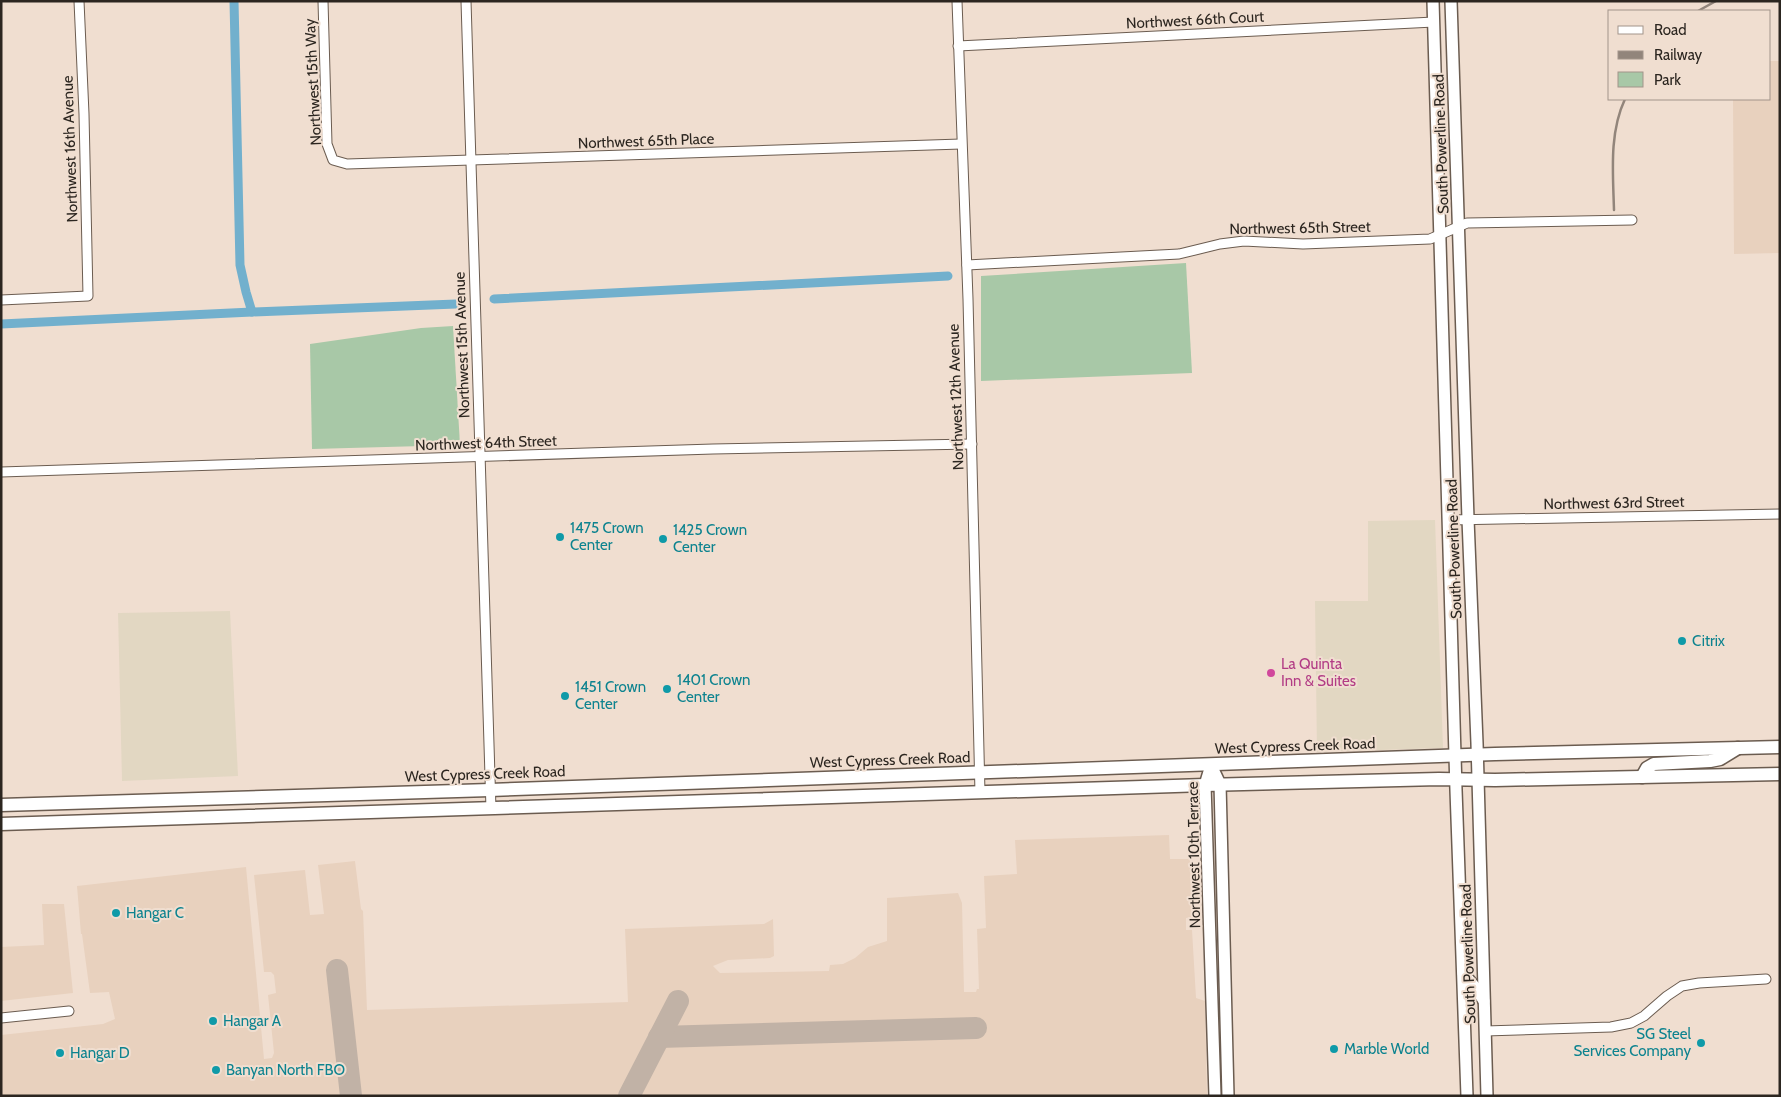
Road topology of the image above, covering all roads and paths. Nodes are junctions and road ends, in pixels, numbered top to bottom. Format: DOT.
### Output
graph roads {
  1 [pos="79,1"];
  2 [pos="323,1"];
  3 [pos="466,1"];
  4 [pos="957,1"];
  5 [pos="1433,1"];
  6 [pos="1451,1"];
  7 [pos="1434,22"];
  8 [pos="958,46"];
  9 [pos="961,144"];
  10 [pos="333,160"];
  11 [pos="470,160"];
  12 [pos="1632,220"];
  13 [pos="1459,227"];
  14 [pos="1441,234"];
  15 [pos="967,265"];
  16 [pos="1,300"];
  17 [pos="972,444"];
  18 [pos="479,457"];
  19 [pos="1,472"];
  20 [pos="1780,514"];
  21 [pos="1449,520"];
  22 [pos="1468,520"];
  23 [pos="1780,747"];
  24 [pos="1738,748"];
  25 [pos="1477,756"];
  26 [pos="1455,757"];
  27 [pos="1211,765"];
  28 [pos="979,773"];
  29 [pos="1780,774"];
  30 [pos="1642,777"];
  31 [pos="1456,779"];
  32 [pos="1478,780"];
  33 [pos="670,784"];
  34 [pos="1220,784"];
  35 [pos="1205,785"];
  36 [pos="490,790"];
  37 [pos="980,793"];
  38 [pos="641,804"];
  39 [pos="1,806"];
  40 [pos="491,808"];
  41 [pos="1,824"];
  42 [pos="1463,973"];
  43 [pos="1766,979"];
  44 [pos="1225,988"];
  45 [pos="1212,989"];
  46 [pos="1485,1002"];
  47 [pos="69,1010"];
  48 [pos="1,1018"];
  49 [pos="1485,1031"];
  50 [pos="1215,1096"];
  51 [pos="1228,1096"];
  52 [pos="1467,1096"];
  53 [pos="1486,1096"];
  1 -- 16 [label="street, Northwest 16th Avenue"];
  2 -- 10 [label="street, Northwest 15th Way"];
  3 -- 11 [label="street, Northwest 15th Avenue"];
  4 -- 8 [label="street, Northwest 12th Avenue"];
  5 -- 7 [label="main road, South Powerline Road"];
  6 -- 13 [label="main road, South Powerline Road"];
  7 -- 8 [label="street, Northwest 66th Court"];
  7 -- 14 [label="main road, South Powerline Road"];
  8 -- 9 [label="street, Northwest 12th Avenue"];
  9 -- 11 [label="street, Northwest 65th Place"];
  9 -- 15 [label="street, Northwest 12th Avenue"];
  10 -- 11 [label="street, Northwest 65th Place"];
  11 -- 18 [label="street, Northwest 15th Avenue"];
  12 -- 13 [label="street, Northwest 65th Street"];
  13 -- 14 [label="street, Northwest 65th Street"];
  13 -- 22 [label="main road, South Powerline Road"];
  14 -- 15 [label="street, Northwest 65th Street"];
  14 -- 21 [label="main road, South Powerline Road"];
  15 -- 17 [label="street, Northwest 12th Avenue"];
  17 -- 18 [label="street, Northwest 64th Street"];
  17 -- 28 [label="street, Northwest 12th Avenue"];
  18 -- 19 [label="street, Northwest 64th Street"];
  18 -- 36 [label="street, Northwest 15th Avenue"];
  20 -- 22 [label="street, Northwest 63rd Street"];
  21 -- 22 [label="street, Northwest 63rd Street"];
  21 -- 26 [label="main road, South Powerline Road"];
  22 -- 25 [label="main road, South Powerline Road"];
  23 -- 24 [label="main road, West Cypress Creek Road"];
  24 -- 25 [label="main road, West Cypress Creek Road"];
  24 -- 30 [label="main road"];
  25 -- 26 [label="main road, West Cypress Creek Road"];
  25 -- 32 [label="main road, South Powerline Road"];
  26 -- 27 [label="main road, West Cypress Creek Road"];
  26 -- 31 [label="main road, South Powerline Road"];
  27 -- 28 [label="main road, West Cypress Creek Road"];
  27 -- 34 [label="main road, Northwest 10th Terrace"];
  27 -- 35 [label="main road, Northwest 10th Terrace"];
  28 -- 33 [label="main road, West Cypress Creek Road"];
  28 -- 37 [label="street, Northwest 12th Avenue"];
  29 -- 30 [label="main road"];
  30 -- 32 [label="main road"];
  31 -- 32 [label="main road"];
  31 -- 34 [label="main road"];
  31 -- 42 [label="main road, South Powerline Road"];
  32 -- 46 [label="main road, South Powerline Road"];
  33 -- 36 [label="main road, West Cypress Creek Road"];
  33 -- 38 [label="main road"];
  34 -- 35 [label="main road"];
  34 -- 44 [label="main road, Northwest 10th Terrace"];
  35 -- 37 [label="main road"];
  35 -- 45 [label="main road, Northwest 10th Terrace"];
  36 -- 39 [label="main road, West Cypress Creek Road"];
  36 -- 40 [label="street, Northwest 15th Avenue"];
  37 -- 38 [label="main road"];
  38 -- 40 [label="main road"];
  40 -- 41 [label="main road"];
  42 -- 46 [label="main road"];
  42 -- 52 [label="main road, South Powerline Road"];
  43 -- 49 [label="street"];
  44 -- 45 [label="main road"];
  44 -- 51 [label="main road, Northwest 10th Terrace"];
  45 -- 50 [label="main road, Northwest 10th Terrace"];
  46 -- 49 [label="main road, South Powerline Road"];
  47 -- 48 [label="street"];
  49 -- 53 [label="main road, South Powerline Road"];
}
